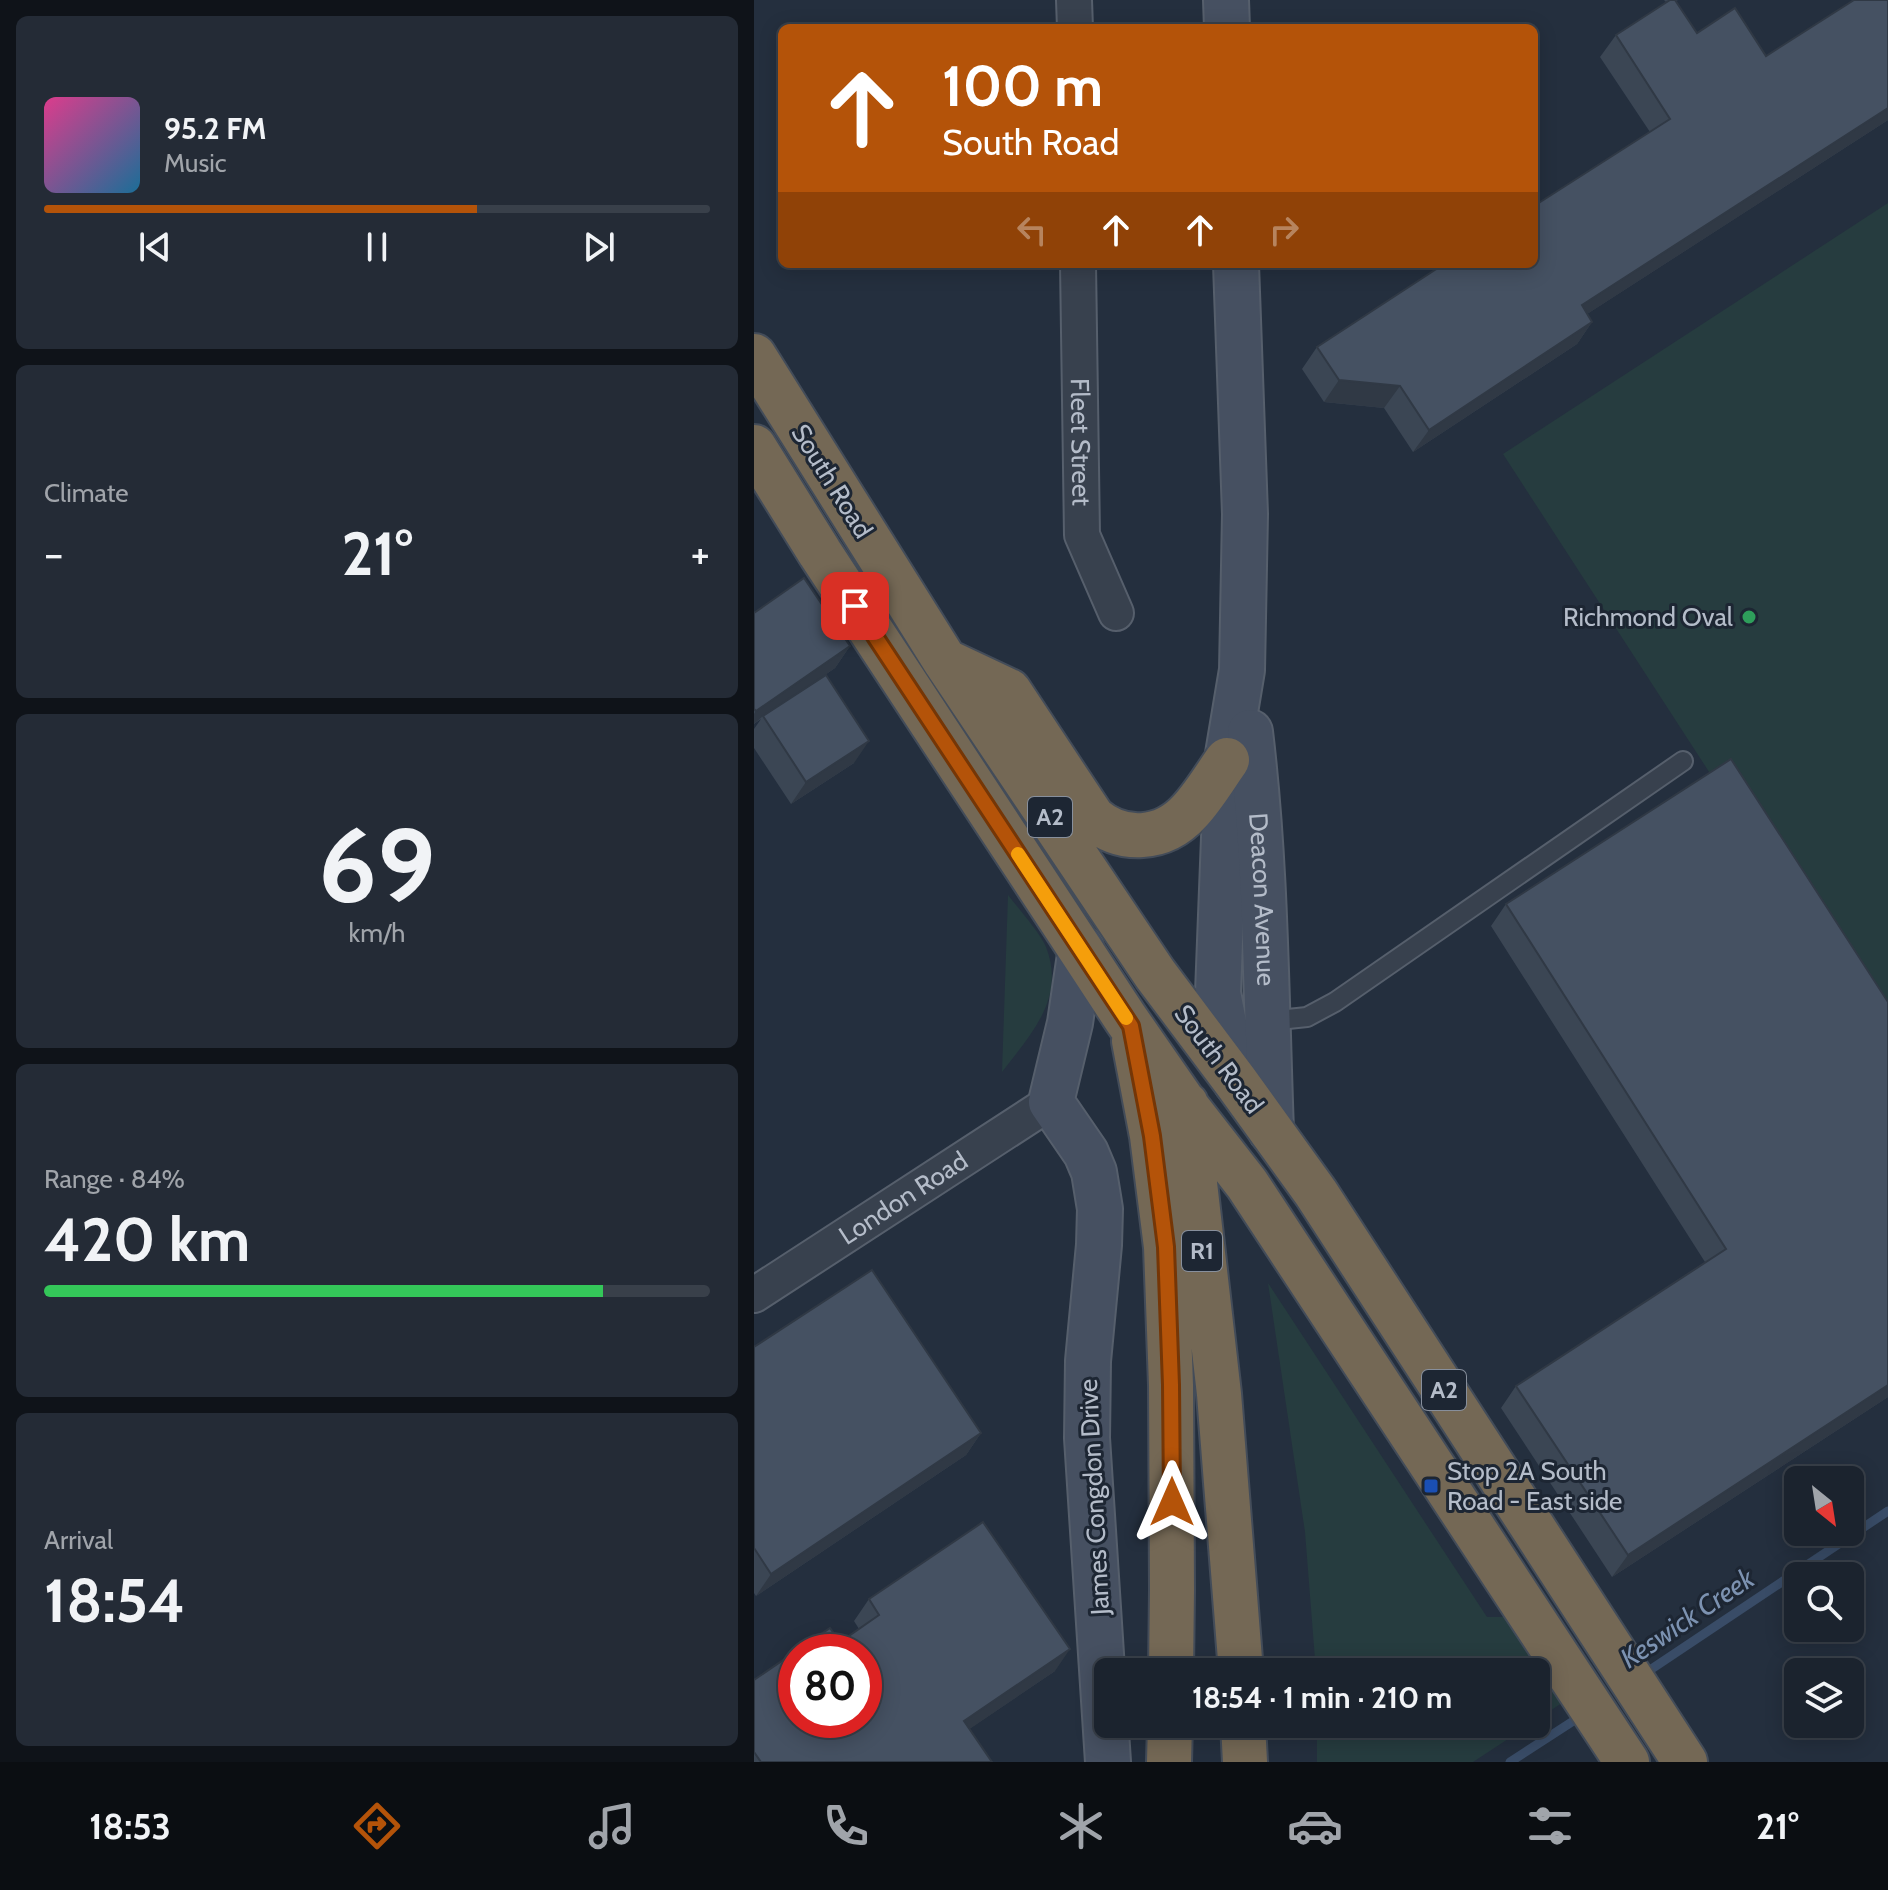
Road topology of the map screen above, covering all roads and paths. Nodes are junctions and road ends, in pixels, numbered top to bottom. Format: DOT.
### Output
graph roads {
  1 [pos="1074,0"];
  2 [pos="1226,0"];
  3 [pos="1075,24"];
  4 [pos="1227,24"];
  5 [pos="1078,268"];
  6 [pos="1236,268"];
  7 [pos="754,356"];
  8 [pos="754,447"];
  9 [pos="1116,613"];
  10 [pos="945,661"];
  11 [pos="1242,670"];
  12 [pos="1227,760"];
  13 [pos="1683,761"];
  14 [pos="1081,948"];
  15 [pos="1155,974"];
  16 [pos="1269,1021"];
  17 [pos="1131,1026"];
  18 [pos="1236,1082"];
  19 [pos="1051,1102"];
  20 [pos="1187,1107"];
  21 [pos="1271,1131"];
  22 [pos="1247,1184"];
  23 [pos="754,1295"];
  24 [pos="1171,1658"];
  25 [pos="1240,1658"];
  26 [pos="1170,1738"];
  27 [pos="1244,1738"];
  28 [pos="1108,1762"];
  29 [pos="1169,1762"];
  30 [pos="1245,1762"];
  31 [pos="1627,1762"];
  32 [pos="1685,1762"];
  1 -- 3 [label="street"];
  2 -- 4 [label="street"];
  5 -- 9 [label="street, Fleet Street"];
  6 -- 11 [label="street, Deacon Avenue"];
  7 -- 10 [label="highway, South Road / A2"];
  8 -- 14 [label="highway, South Road / A2"];
  10 -- 12 [label="highway"];
  10 -- 15 [label="highway, South Road / A2"];
  11 -- 12 [label="street, Deacon Avenue"];
  11 -- 16 [label="street, Deacon Avenue"];
  12 -- 18 [label="street, Deacon Avenue"];
  13 -- 16 [label="lane"];
  14 -- 17 [label="highway, South Road / A2"];
  14 -- 19 [label="street"];
  15 -- 18 [label="highway, South Road / A2"];
  15 -- 20 [label="highway, R1"];
  16 -- 21 [label="street, Deacon Avenue"];
  17 -- 20 [label="highway, South Road / A2"];
  17 -- 24 [label="highway, R1"];
  18 -- 21 [label="highway, South Road / A2"];
  18 -- 22 [label="highway"];
  19 -- 23 [label="street, London Road"];
  19 -- 28 [label="street, James Congdon Drive"];
  20 -- 22 [label="highway, South Road / A2"];
  20 -- 25 [label="highway, R1"];
  21 -- 32 [label="highway, South Road / A2"];
  22 -- 31 [label="highway, South Road / A2"];
  26 -- 29 [label="highway"];
  27 -- 30 [label="highway"];
}
